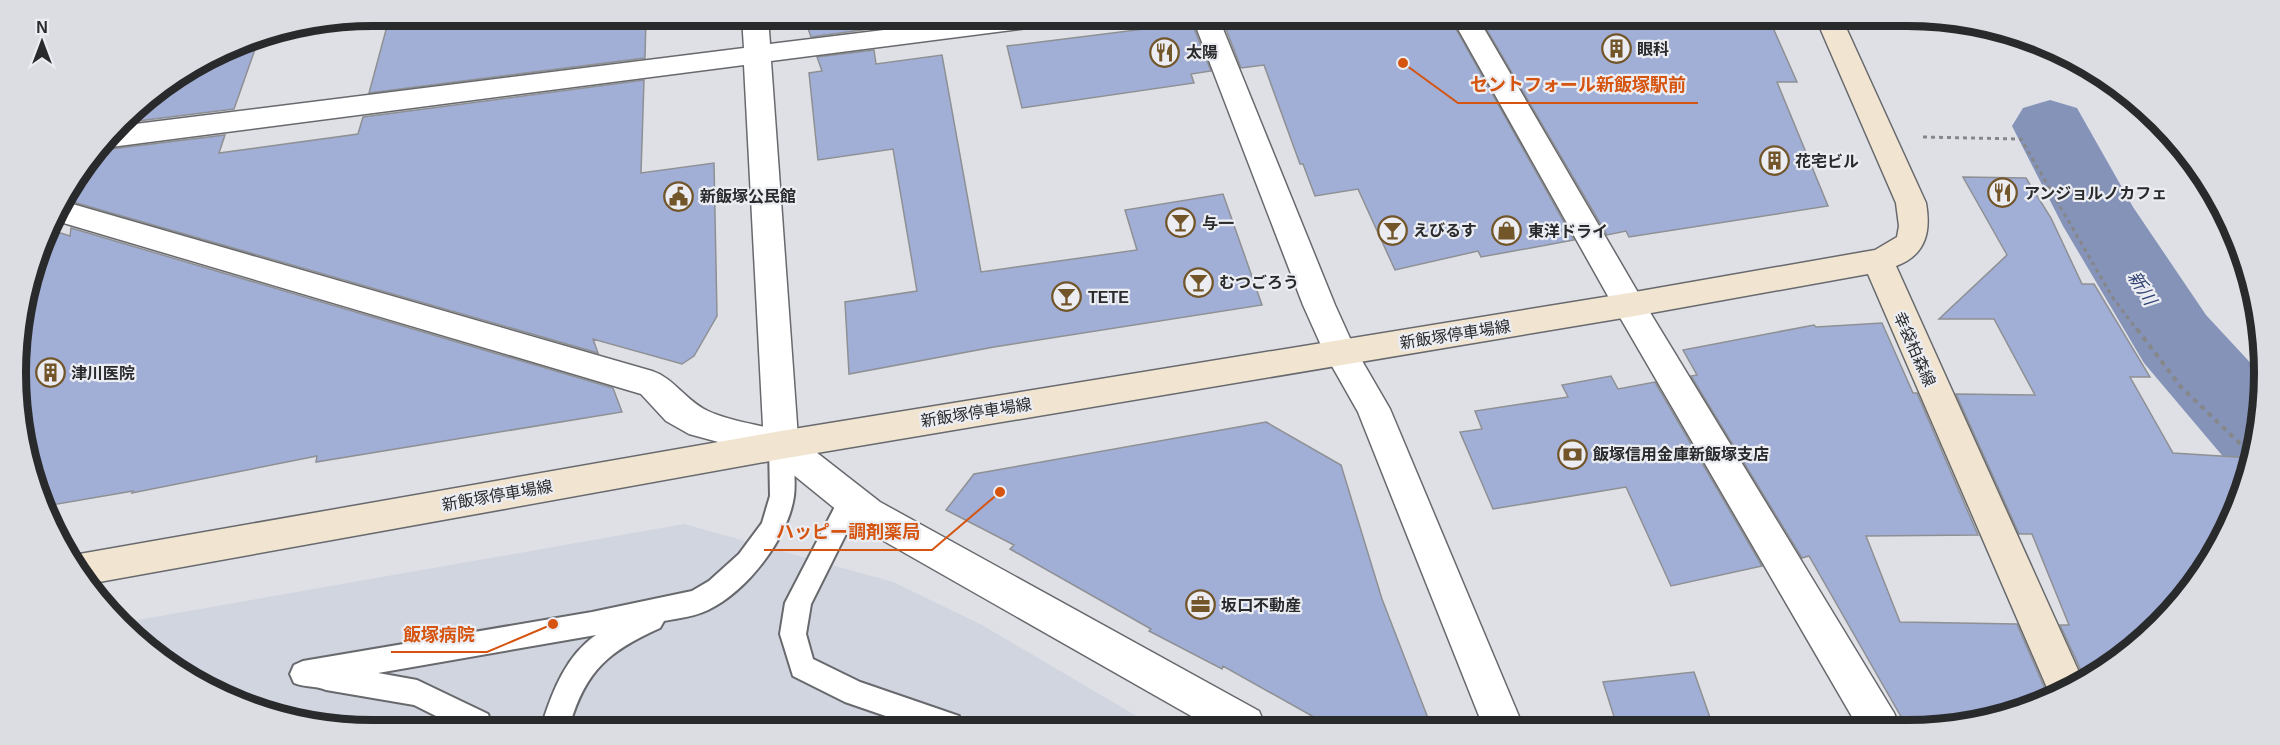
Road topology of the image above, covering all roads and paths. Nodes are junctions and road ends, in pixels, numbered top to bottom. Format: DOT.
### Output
graph roads {
  1 [pos="755,26"];
  2 [pos="981,26"];
  3 [pos="1209,26"];
  4 [pos="1469,26"];
  5 [pos="1832,26"];
  6 [pos="756,55"];
  7 [pos="119,136"];
  8 [pos="1923,137"];
  9 [pos="64,213"];
  10 [pos="1878,261"];
  11 [pos="1629,305"];
  12 [pos="1340,352"];
  13 [pos="781,445"];
  14 [pos="2246,449"];
  15 [pos="851,500"];
  16 [pos="86,568"];
  17 [pos="702,601"];
  18 [pos="2064,682"];
  19 [pos="472,720"];
  20 [pos="557,720"];
  21 [pos="937,720"];
  22 [pos="1236,720"];
  23 [pos="1501,720"];
  24 [pos="1876,720"];
  1 -- 6 [label="street"];
  2 -- 6 [label="street"];
  3 -- 12 [label="street"];
  4 -- 11 [label="street"];
  5 -- 10 [label="main road"];
  6 -- 7 [label="street"];
  6 -- 13 [label="street"];
  8 -- 14 [label="path"];
  9 -- 13 [label="street"];
  10 -- 11 [label="main road, 新飯塚停車場線"];
  10 -- 18 [label="main road, 幸袋柏森線"];
  11 -- 12 [label="main road, 新飯塚停車場線"];
  11 -- 24 [label="street"];
  12 -- 13 [label="main road, 新飯塚停車場線"];
  12 -- 23 [label="street"];
  13 -- 15 [label="street"];
  13 -- 16 [label="main road, 新飯塚停車場線"];
  13 -- 17 [label="lane"];
  15 -- 21 [label="lane"];
  15 -- 22 [label="street"];
  17 -- 19 [label="lane"];
  17 -- 20 [label="lane"];
}
